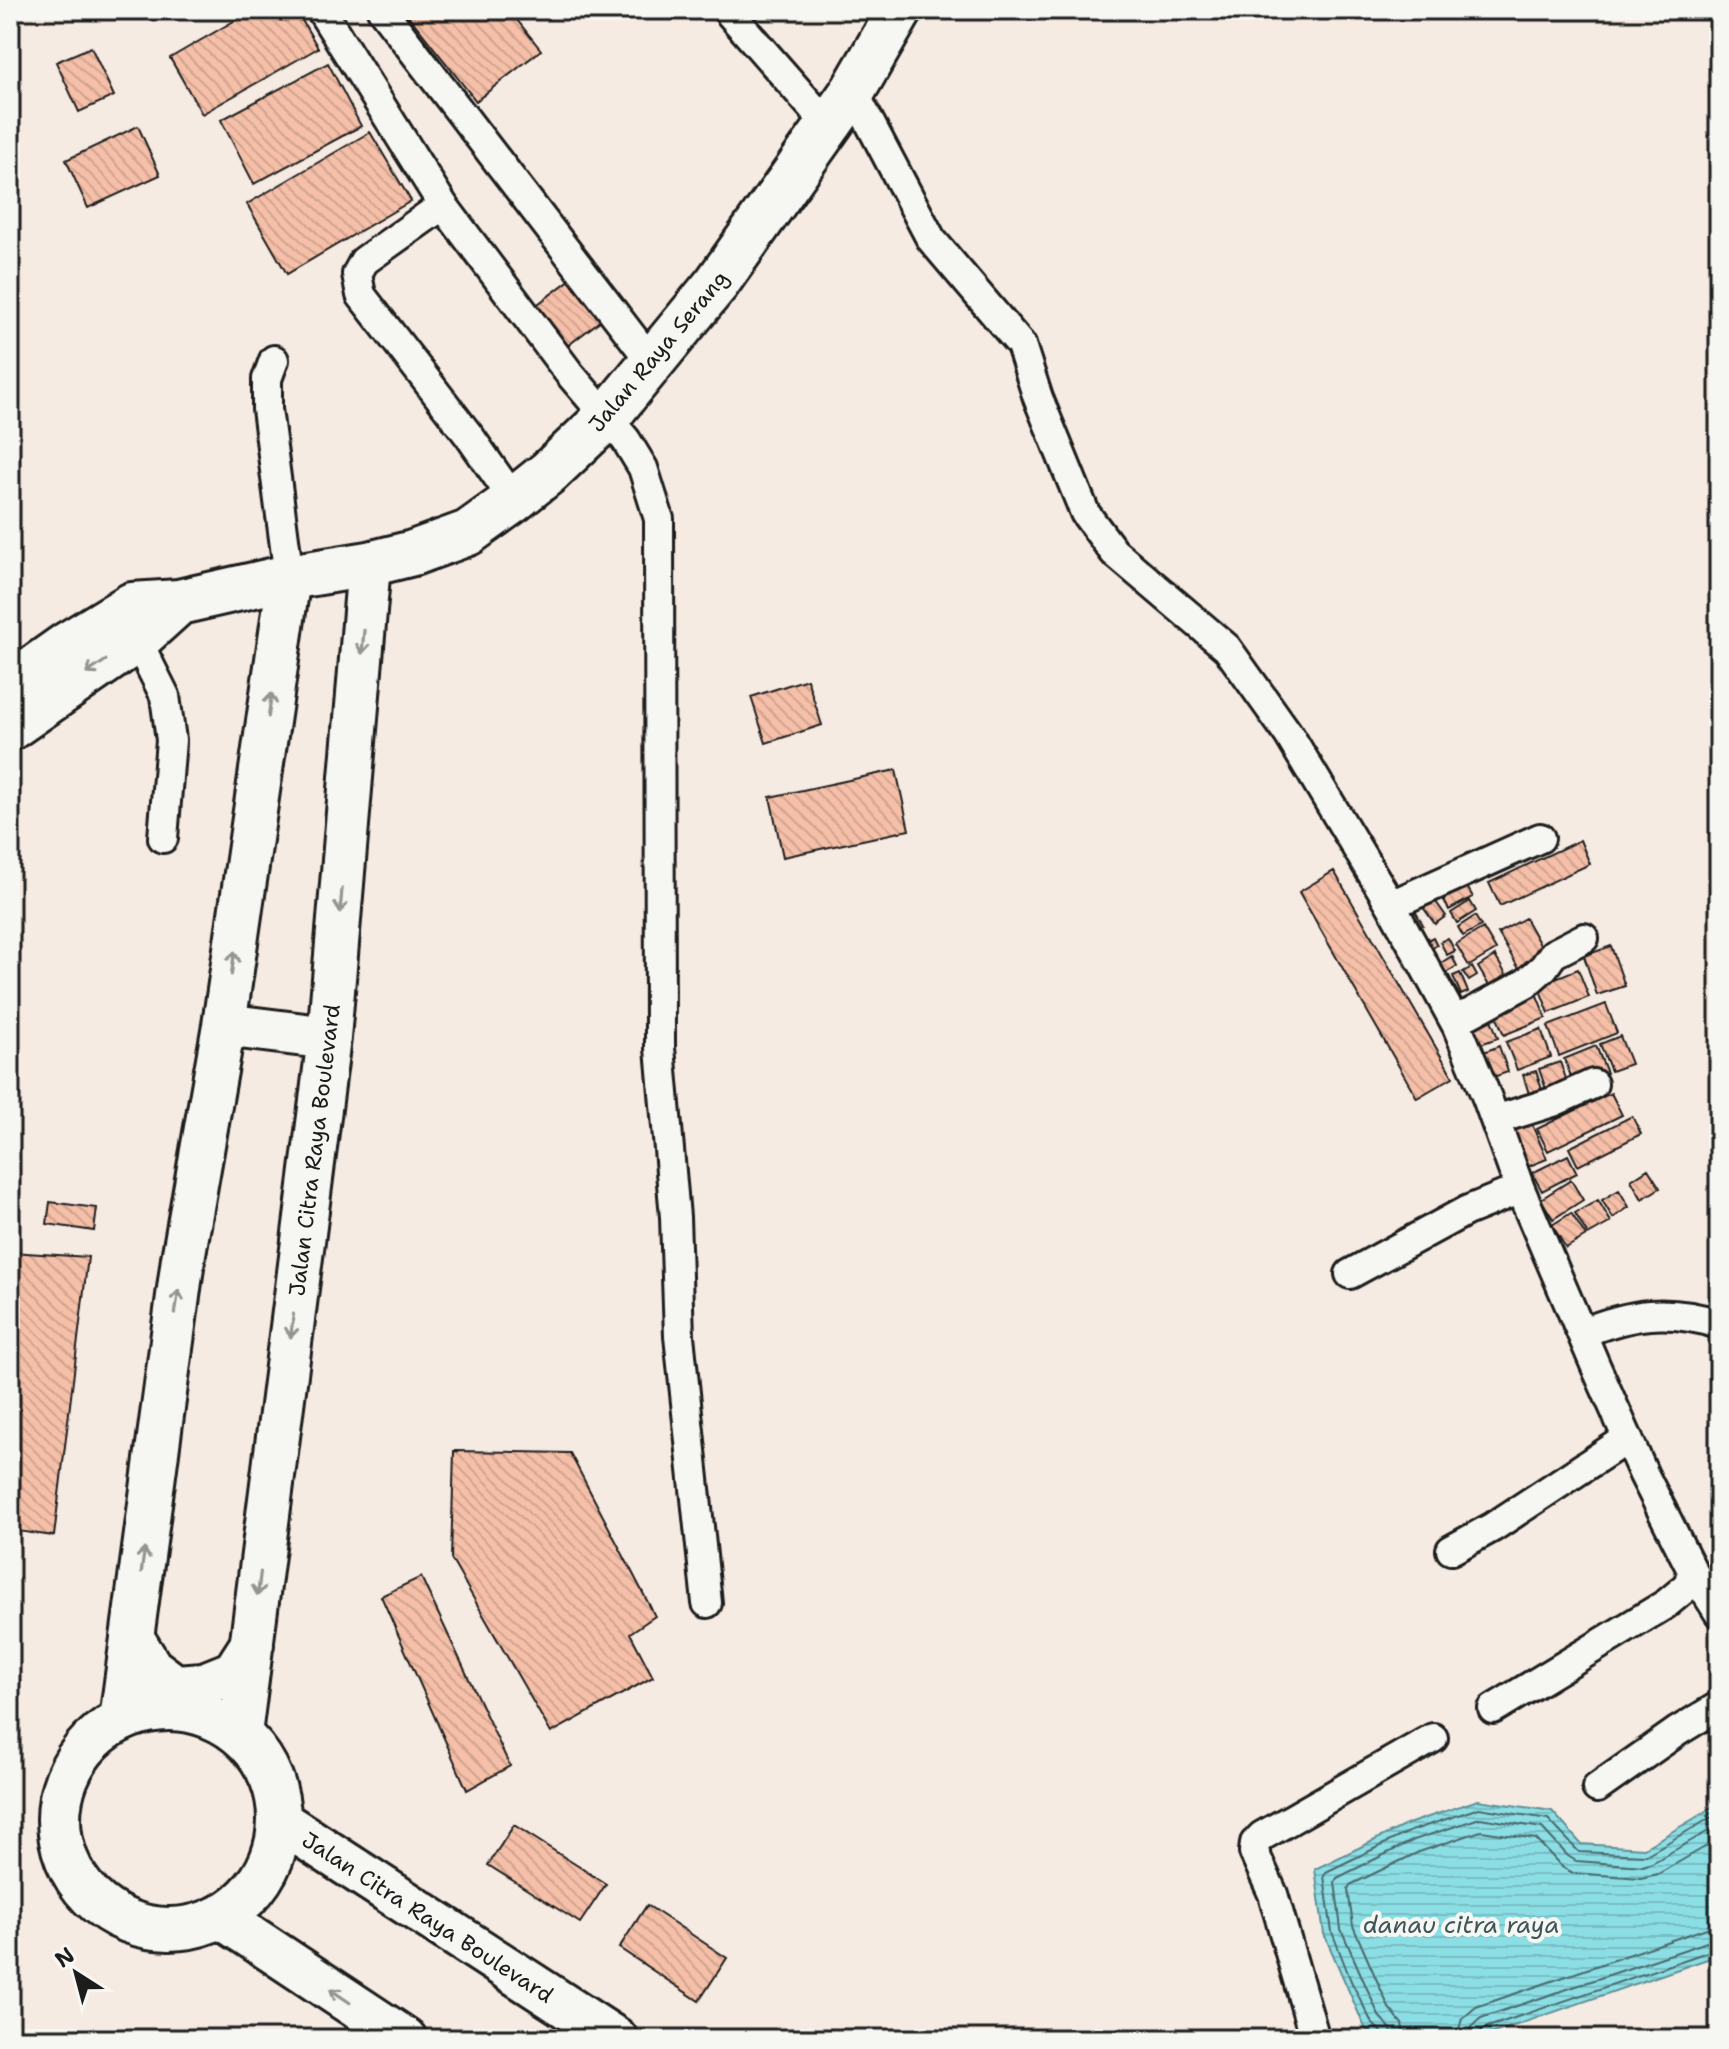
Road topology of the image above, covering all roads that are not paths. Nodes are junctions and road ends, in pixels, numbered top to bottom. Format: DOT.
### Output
graph roads {
  1 [pos="321,10"];
  2 [pos="382,10"];
  3 [pos="727,10"];
  4 [pos="900,10"];
  5 [pos="840,108"];
  6 [pos="443,205"];
  7 [pos="274,360"];
  8 [pos="653,364"];
  9 [pos="607,417"];
  10 [pos="514,500"];
  11 [pos="369,564"];
  12 [pos="289,577"];
  13 [pos="179,602"];
  14 [pos="137,640"];
  15 [pos="10,685"];
  16 [pos="10,728"];
  17 [pos="163,838"];
  18 [pos="1540,838"];
  19 [pos="1391,905"];
  20 [pos="1584,938"];
  21 [pos="1453,1018"];
  22 [pos="224,1025"];
  23 [pos="329,1038"];
  24 [pos="1593,1084"];
  25 [pos="1495,1120"];
  26 [pos="1520,1189"];
  27 [pos="1350,1274"];
  28 [pos="1719,1324"];
  29 [pos="1582,1333"];
  30 [pos="1628,1438"];
  31 [pos="1451,1550"];
  32 [pos="1693,1572"];
  33 [pos="707,1603"];
  34 [pos="1719,1613"];
  35 [pos="132,1637"];
  36 [pos="252,1644"];
  37 [pos="1719,1706"];
  38 [pos="1493,1709"];
  39 [pos="121,1720"];
  40 [pos="240,1734"];
  41 [pos="1433,1738"];
  42 [pos="1597,1788"];
  43 [pos="280,1821"];
  44 [pos="221,1917"];
  45 [pos="405,2039"];
  46 [pos="616,2039"];
  47 [pos="1315,2039"];
  1 -- 6 [label="street"];
  2 -- 8 [label="street"];
  3 -- 5 [label="street"];
  4 -- 5 [label="highway, Jalan Raya Serang"];
  5 -- 8 [label="highway, Jalan Raya Serang"];
  5 -- 19 [label="street"];
  6 -- 9 [label="street"];
  6 -- 10 [label="street"];
  7 -- 12 [label="street"];
  8 -- 9 [label="highway, Jalan Raya Serang"];
  9 -- 10 [label="highway, Jalan Raya Serang"];
  9 -- 33 [label="street"];
  10 -- 11 [label="highway, Jalan Raya Serang"];
  11 -- 12 [label="highway, Jalan Raya Serang"];
  11 -- 23 [label="main road, Jalan Citra Raya Boulevard, one-way"];
  12 -- 13 [label="highway, Jalan Raya Serang"];
  22 -- 12 [label="main road, one-way"];
  13 -- 14 [label="highway, Jalan Raya Serang"];
  13 -- 15 [label="highway, Jalan Raya Serang"];
  14 -- 16 [label="highway, Jalan Raya Serang, one-way"];
  14 -- 17 [label="street"];
  18 -- 19 [label="street"];
  19 -- 21 [label="street"];
  20 -- 21 [label="street"];
  21 -- 25 [label="street"];
  22 -- 23 [label="main road"];
  35 -- 22 [label="main road, one-way"];
  23 -- 36 [label="main road, Jalan Citra Raya Boulevard, one-way"];
  24 -- 25 [label="street"];
  25 -- 26 [label="street"];
  26 -- 27 [label="street"];
  26 -- 29 [label="street"];
  28 -- 29 [label="street"];
  29 -- 30 [label="street"];
  30 -- 31 [label="street"];
  30 -- 32 [label="street"];
  32 -- 34 [label="street"];
  32 -- 38 [label="street"];
  35 -- 36 [label="main road"];
  35 -- 39 [label="main road"];
  36 -- 40 [label="main road, Jalan Citra Raya Boulevard"];
  37 -- 42 [label="street"];
  39 -- 40 [label="main road"];
  39 -- 44 [label="main road"];
  40 -- 43 [label="main road"];
  41 -- 47 [label="street"];
  43 -- 44 [label="main road"];
  43 -- 46 [label="main road, Jalan Citra Raya Boulevard"];
  45 -- 44 [label="main road, one-way"];
}
